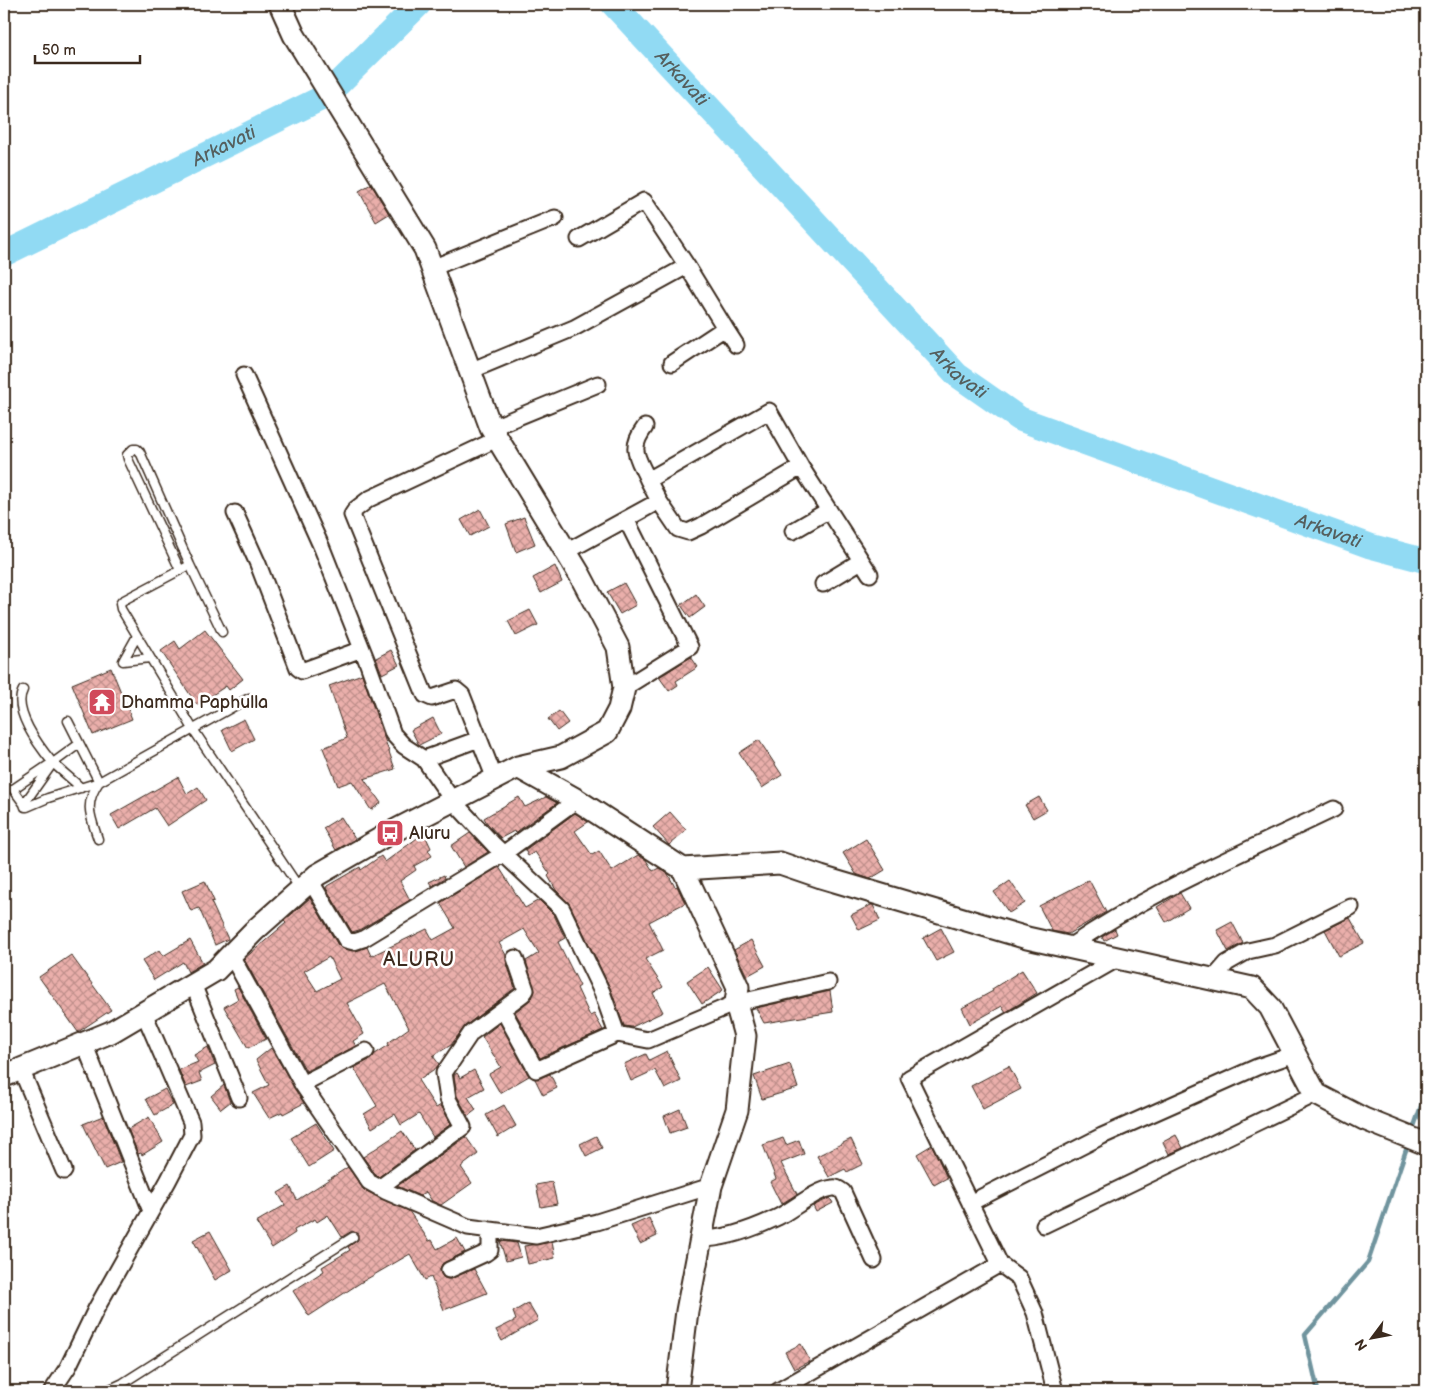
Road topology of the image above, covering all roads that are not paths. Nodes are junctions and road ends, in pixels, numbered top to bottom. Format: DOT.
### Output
graph roads {
  1 [pos="280,4"];
  2 [pos="555,218"];
  3 [pos="579,240"];
  4 [pos="687,266"];
  5 [pos="432,268"];
  6 [pos="725,328"];
  7 [pos="736,345"];
  8 [pos="672,363"];
  9 [pos="470,371"];
  10 [pos="244,375"];
  11 [pos="598,384"];
  12 [pos="645,427"];
  13 [pos="494,434"];
  14 [pos="801,467"];
  15 [pos="648,480"];
  16 [pos="659,501"];
  17 [pos="829,510"];
  18 [pos="235,513"];
  19 [pos="626,519"];
  20 [pos="793,531"];
  21 [pos="566,552"];
  22 [pos="861,560"];
  23 [pos="190,565"];
  24 [pos="180,570"];
  25 [pos="870,574"];
  26 [pos="823,584"];
  27 [pos="222,632"];
  28 [pos="137,636"];
  29 [pos="362,649"];
  30 [pos="150,658"];
  31 [pos="624,688"];
  32 [pos="23,690"];
  33 [pos="249,698"];
  34 [pos="68,721"];
  35 [pos="193,729"];
  36 [pos="479,739"];
  37 [pos="79,744"];
  38 [pos="424,758"];
  39 [pos="53,763"];
  40 [pos="518,767"];
  41 [pos="495,779"];
  42 [pos="99,782"];
  43 [pos="81,788"];
  44 [pos="577,800"];
  45 [pos="453,801"];
  46 [pos="24,804"];
  47 [pos="1334,809"];
  48 [pos="98,839"];
  49 [pos="503,854"];
  50 [pos="683,869"];
  51 [pos="305,884"];
  52 [pos="1351,907"];
  53 [pos="1069,947"];
  54 [pos="232,955"];
  55 [pos="515,958"];
  56 [pos="1118,958"];
  57 [pos="1213,979"];
  58 [pos="828,982"];
  59 [pos="193,984"];
  60 [pos="736,1004"];
  61 [pos="503,1010"];
  62 [pos="144,1013"];
  63 [pos="617,1034"];
  64 [pos="84,1043"];
  65 [pos="366,1051"];
  66 [pos="1295,1054"];
  67 [pos="12,1073"];
  68 [pos="302,1084"];
  69 [pos="1316,1094"];
  70 [pos="238,1098"];
  71 [pos="1416,1139"];
  72 [pos="64,1171"];
  73 [pos="711,1186"];
  74 [pos="379,1188"];
  75 [pos="970,1202"];
  76 [pos="152,1211"];
  77 [pos="1044,1225"];
  78 [pos="487,1229"];
  79 [pos="353,1236"];
  80 [pos="701,1238"];
  81 [pos="874,1260"];
  82 [pos="1000,1264"];
  83 [pos="450,1270"];
  84 [pos="54,1391"];
  85 [pos="106,1391"];
  86 [pos="677,1391"];
  87 [pos="778,1391"];
  88 [pos="1055,1391"];
  1 -- 5 [label="street"];
  2 -- 5 [label="street"];
  3 -- 4 [label="street"];
  4 -- 6 [label="street"];
  4 -- 9 [label="street"];
  5 -- 9 [label="street"];
  6 -- 7 [label="street"];
  6 -- 8 [label="street"];
  9 -- 13 [label="street"];
  10 -- 29 [label="street"];
  11 -- 13 [label="street"];
  12 -- 15 [label="street"];
  13 -- 21 [label="street"];
  13 -- 36 [label="street"];
  14 -- 15 [label="street"];
  14 -- 16 [label="street"];
  14 -- 17 [label="street"];
  15 -- 16 [label="street"];
  16 -- 19 [label="street"];
  17 -- 20 [label="street"];
  17 -- 22 [label="street"];
  18 -- 29 [label="street"];
  19 -- 21 [label="street"];
  19 -- 31 [label="street"];
  21 -- 31 [label="street"];
  22 -- 25 [label="street"];
  22 -- 26 [label="street"];
  23 -- 24 [label="lane"];
  23 -- 24 [label="lane"];
  23 -- 27 [label="lane"];
  24 -- 28 [label="lane"];
  28 -- 30 [label="lane"];
  28 -- 30 [label="lane"];
  29 -- 38 [label="street"];
  30 -- 35 [label="lane"];
  31 -- 40 [label="street"];
  32 -- 39 [label="lane"];
  33 -- 35 [label="lane"];
  34 -- 37 [label="lane"];
  35 -- 42 [label="lane"];
  35 -- 51 [label="lane"];
  36 -- 38 [label="street"];
  36 -- 41 [label="street"];
  37 -- 39 [label="lane"];
  37 -- 42 [label="lane"];
  38 -- 45 [label="street"];
  39 -- 43 [label="lane"];
  39 -- 46 [label="lane"];
  39 -- 46 [label="lane"];
  40 -- 41 [label="street"];
  40 -- 44 [label="street"];
  41 -- 45 [label="street"];
  42 -- 43 [label="lane"];
  42 -- 48 [label="lane"];
  43 -- 46 [label="lane"];
  44 -- 49 [label="street"];
  44 -- 50 [label="street"];
  45 -- 49 [label="street"];
  45 -- 51 [label="street"];
  47 -- 53 [label="street"];
  49 -- 51 [label="street"];
  49 -- 63 [label="street"];
  50 -- 53 [label="street"];
  50 -- 60 [label="street"];
  51 -- 54 [label="street"];
  52 -- 57 [label="street"];
  53 -- 56 [label="street"];
  54 -- 59 [label="street"];
  54 -- 68 [label="street"];
  55 -- 61 [label="street"];
  56 -- 57 [label="street"];
  56 -- 75 [label="street"];
  57 -- 66 [label="street"];
  58 -- 60 [label="street"];
  59 -- 62 [label="street"];
  59 -- 70 [label="street"];
  60 -- 63 [label="street"];
  60 -- 73 [label="street"];
  61 -- 63 [label="street"];
  61 -- 74 [label="street"];
  62 -- 64 [label="street"];
  62 -- 76 [label="street"];
  64 -- 67 [label="street"];
  64 -- 76 [label="street"];
  65 -- 68 [label="street"];
  66 -- 69 [label="street"];
  66 -- 75 [label="street"];
  67 -- 72 [label="street"];
  68 -- 74 [label="street"];
  69 -- 71 [label="street"];
  69 -- 77 [label="street"];
  73 -- 78 [label="street"];
  73 -- 80 [label="street"];
  74 -- 78 [label="street"];
  75 -- 82 [label="street"];
  76 -- 84 [label="street"];
  78 -- 83 [label="street"];
  79 -- 85 [label="lane"];
  80 -- 81 [label="street"];
  80 -- 86 [label="street"];
  82 -- 87 [label="street"];
  82 -- 88 [label="street"];
}
